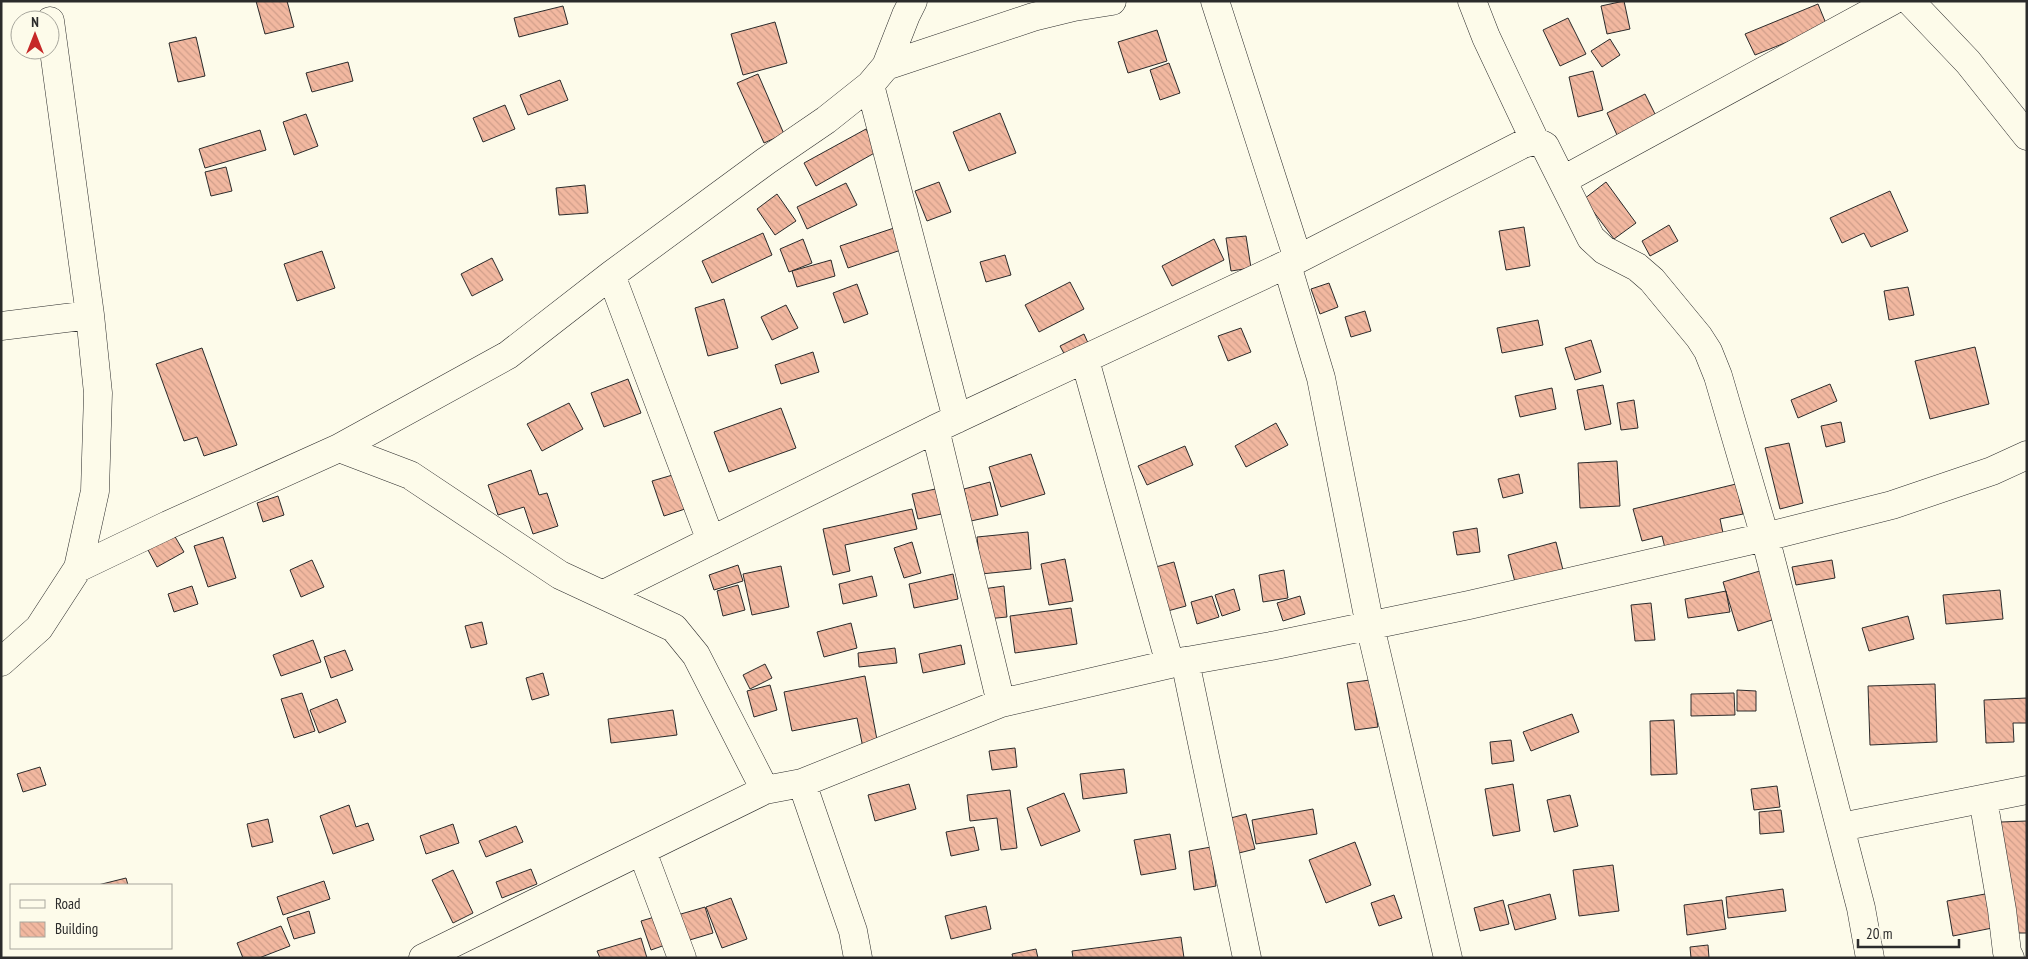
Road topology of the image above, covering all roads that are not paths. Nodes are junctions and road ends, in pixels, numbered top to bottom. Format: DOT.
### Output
graph roads {
  1 [pos="913,1"];
  2 [pos="1112,1"];
  3 [pos="1215,1"];
  4 [pos="1472,1"];
  5 [pos="1892,1"];
  6 [pos="1910,1"];
  7 [pos="55,60"];
  8 [pos="878,75"];
  9 [pos="2027,136"];
  10 [pos="1536,141"];
  11 [pos="1563,180"];
  12 [pos="1292,262"];
  13 [pos="611,275"];
  14 [pos="90,315"];
  15 [pos="1,326"];
  16 [pos="1085,360"];
  17 [pos="946,424"];
  18 [pos="339,448"];
  19 [pos="2027,455"];
  20 [pos="1764,537"];
  21 [pos="711,541"];
  22 [pos="78,568"];
  23 [pos="604,594"];
  24 [pos="1370,626"];
  25 [pos="1,662"];
  26 [pos="1178,663"];
  27 [pos="1001,703"];
  28 [pos="802,782"];
  29 [pos="765,790"];
  30 [pos="2027,790"];
  31 [pos="1983,799"];
  32 [pos="1840,827"];
  33 [pos="642,851"];
  34 [pos="423,958"];
  35 [pos="682,958"];
  36 [pos="858,958"];
  37 [pos="1248,958"];
  38 [pos="1448,958"];
  39 [pos="1870,958"];
  40 [pos="2010,958"];
  1 -- 8 [label="street"];
  2 -- 8 [label="street"];
  3 -- 12 [label="street"];
  4 -- 10 [label="street"];
  5 -- 11 [label="street"];
  6 -- 9 [label="street"];
  7 -- 14 [label="street"];
  8 -- 13 [label="street"];
  8 -- 17 [label="street"];
  10 -- 11 [label="street"];
  10 -- 12 [label="street"];
  11 -- 20 [label="street"];
  12 -- 16 [label="street"];
  12 -- 24 [label="street"];
  13 -- 18 [label="street"];
  13 -- 21 [label="street"];
  14 -- 15 [label="street"];
  14 -- 22 [label="street"];
  16 -- 17 [label="street"];
  16 -- 26 [label="street"];
  17 -- 21 [label="street"];
  17 -- 27 [label="street"];
  18 -- 22 [label="street"];
  18 -- 23 [label="street"];
  19 -- 20 [label="street"];
  20 -- 24 [label="street"];
  20 -- 32 [label="street"];
  21 -- 23 [label="street"];
  22 -- 25 [label="street"];
  23 -- 29 [label="street"];
  24 -- 26 [label="street"];
  24 -- 38 [label="street"];
  26 -- 27 [label="street"];
  26 -- 37 [label="street"];
  27 -- 28 [label="street"];
  28 -- 29 [label="street"];
  28 -- 36 [label="street"];
  29 -- 33 [label="street"];
  30 -- 31 [label="street"];
  31 -- 32 [label="street"];
  31 -- 40 [label="street"];
  32 -- 39 [label="street"];
  33 -- 34 [label="street"];
  33 -- 35 [label="street"];
}
